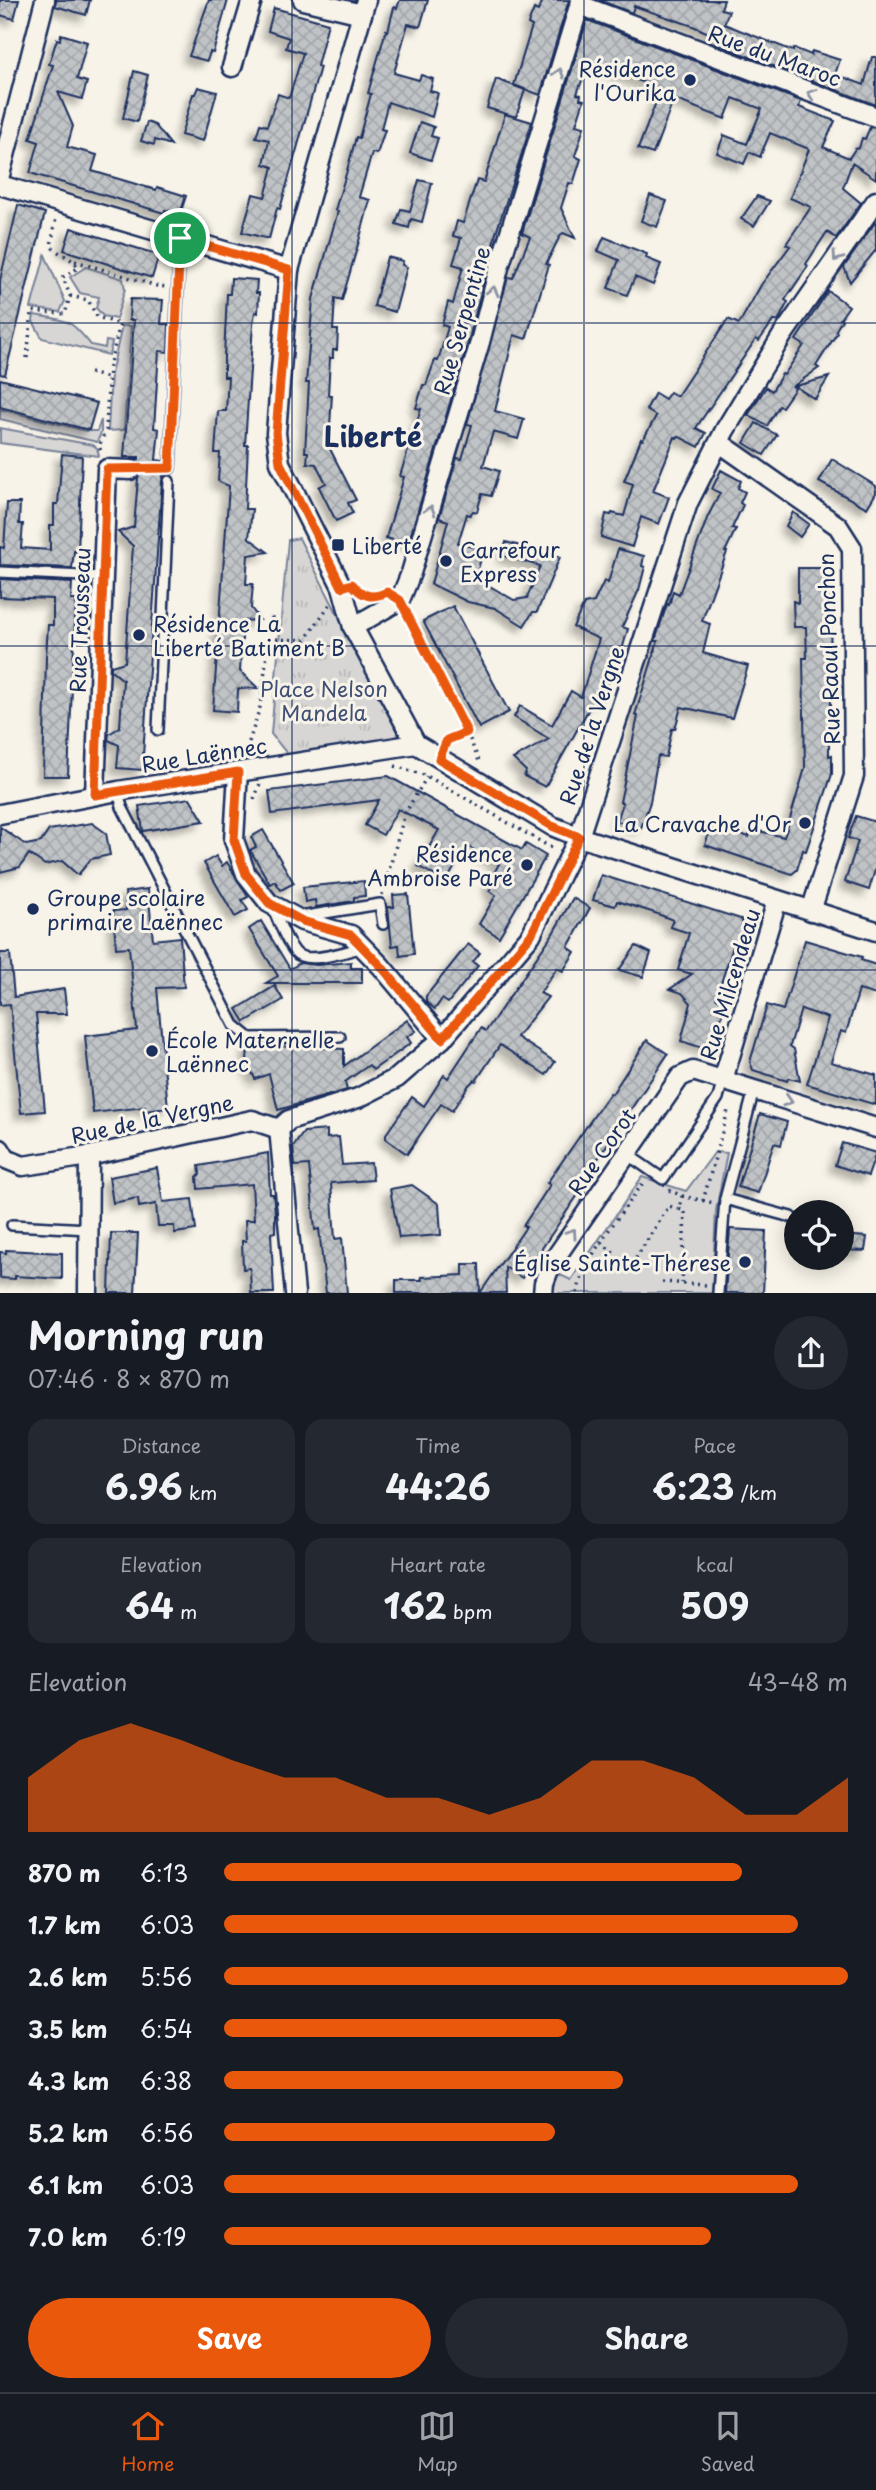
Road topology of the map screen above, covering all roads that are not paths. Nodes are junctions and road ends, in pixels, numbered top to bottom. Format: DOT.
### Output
graph roads {
  1 [pos="45,0"];
  2 [pos="252,0"];
  3 [pos="303,0"];
  4 [pos="581,3"];
  5 [pos="364,7"];
  6 [pos="232,67"];
  7 [pos="876,117"];
  8 [pos="0,175"];
  9 [pos="0,185"];
  10 [pos="876,201"];
  11 [pos="180,238"];
  12 [pos="289,270"];
  13 [pos="720,443"];
  14 [pos="170,468"];
  15 [pos="130,470"];
  16 [pos="169,481"];
  17 [pos="0,572"];
  18 [pos="103,578"];
  19 [pos="354,627"];
  20 [pos="158,730"];
  21 [pos="416,744"];
  22 [pos="238,772"];
  23 [pos="118,791"];
  24 [pos="95,795"];
  25 [pos="0,814"];
  26 [pos="579,837"];
  27 [pos="777,900"];
  28 [pos="269,903"];
  29 [pos="811,911"];
  30 [pos="295,917"];
  31 [pos="383,925"];
  32 [pos="876,931"];
  33 [pos="363,947"];
  34 [pos="340,1037"];
  35 [pos="442,1039"];
  36 [pos="726,1088"];
  37 [pos="754,1090"];
  38 [pos="876,1128"];
  39 [pos="279,1129"];
  40 [pos="0,1149"];
  41 [pos="626,1154"];
  42 [pos="89,1156"];
  43 [pos="725,1202"];
  44 [pos="784,1215"];
  45 [pos="12,1225"];
  46 [pos="89,1228"];
  47 [pos="718,1289"];
  48 [pos="88,1293"];
  49 [pos="295,1293"];
  50 [pos="543,1293"];
  1 -- 8 [label="street"];
  2 -- 6 [label="street"];
  3 -- 5 [label="street"];
  7 -- 4 [label="street, Rue du Maroc, one-way"];
  19 -- 4 [label="street, Rue Serpentine, one-way"];
  5 -- 12 [label="street"];
  9 -- 11 [label="street"];
  10 -- 13 [label="street, Rue de la Vergne, one-way"];
  11 -- 12 [label="street"];
  11 -- 14 [label="lane"];
  12 -- 19 [label="street"];
  13 -- 26 [label="street, Rue de la Vergne"];
  13 -- 29 [label="street, Rue Raoul Ponchon"];
  15 -- 18 [label="street, Rue Trousseau"];
  16 -- 20 [label="lane"];
  17 -- 18 [label="lane"];
  18 -- 24 [label="street, Rue Trousseau"];
  19 -- 21 [label="street"];
  21 -- 22 [label="street, Rue Laënnec"];
  21 -- 26 [label="street"];
  22 -- 23 [label="street, Rue Laënnec"];
  22 -- 28 [label="street"];
  23 -- 24 [label="street, Rue Laënnec"];
  23 -- 34 [label="lane"];
  24 -- 25 [label="street, Rue Laënnec"];
  26 -- 27 [label="street"];
  26 -- 35 [label="street, Rue de la Vergne"];
  27 -- 29 [label="street"];
  27 -- 36 [label="street, Rue Milcendeau"];
  28 -- 30 [label="street"];
  28 -- 33 [label="lane"];
  29 -- 32 [label="street"];
  30 -- 31 [label="lane"];
  30 -- 33 [label="street"];
  33 -- 35 [label="street"];
  35 -- 39 [label="street, Rue de la Vergne"];
  36 -- 37 [label="street, Rue Corot"];
  36 -- 41 [label="street, Rue Corot"];
  36 -- 41 [label="lane"];
  37 -- 38 [label="street, Rue Corot, one-way"];
  37 -- 43 [label="lane"];
  39 -- 42 [label="street, Rue de la Vergne"];
  39 -- 49 [label="street"];
  40 -- 42 [label="street, Rue de la Vergne"];
  50 -- 41 [label="street, Rue Corot, one-way"];
  42 -- 46 [label="street"];
  43 -- 44 [label="lane"];
  43 -- 47 [label="lane"];
  45 -- 46 [label="lane"];
  46 -- 48 [label="street"];
}
